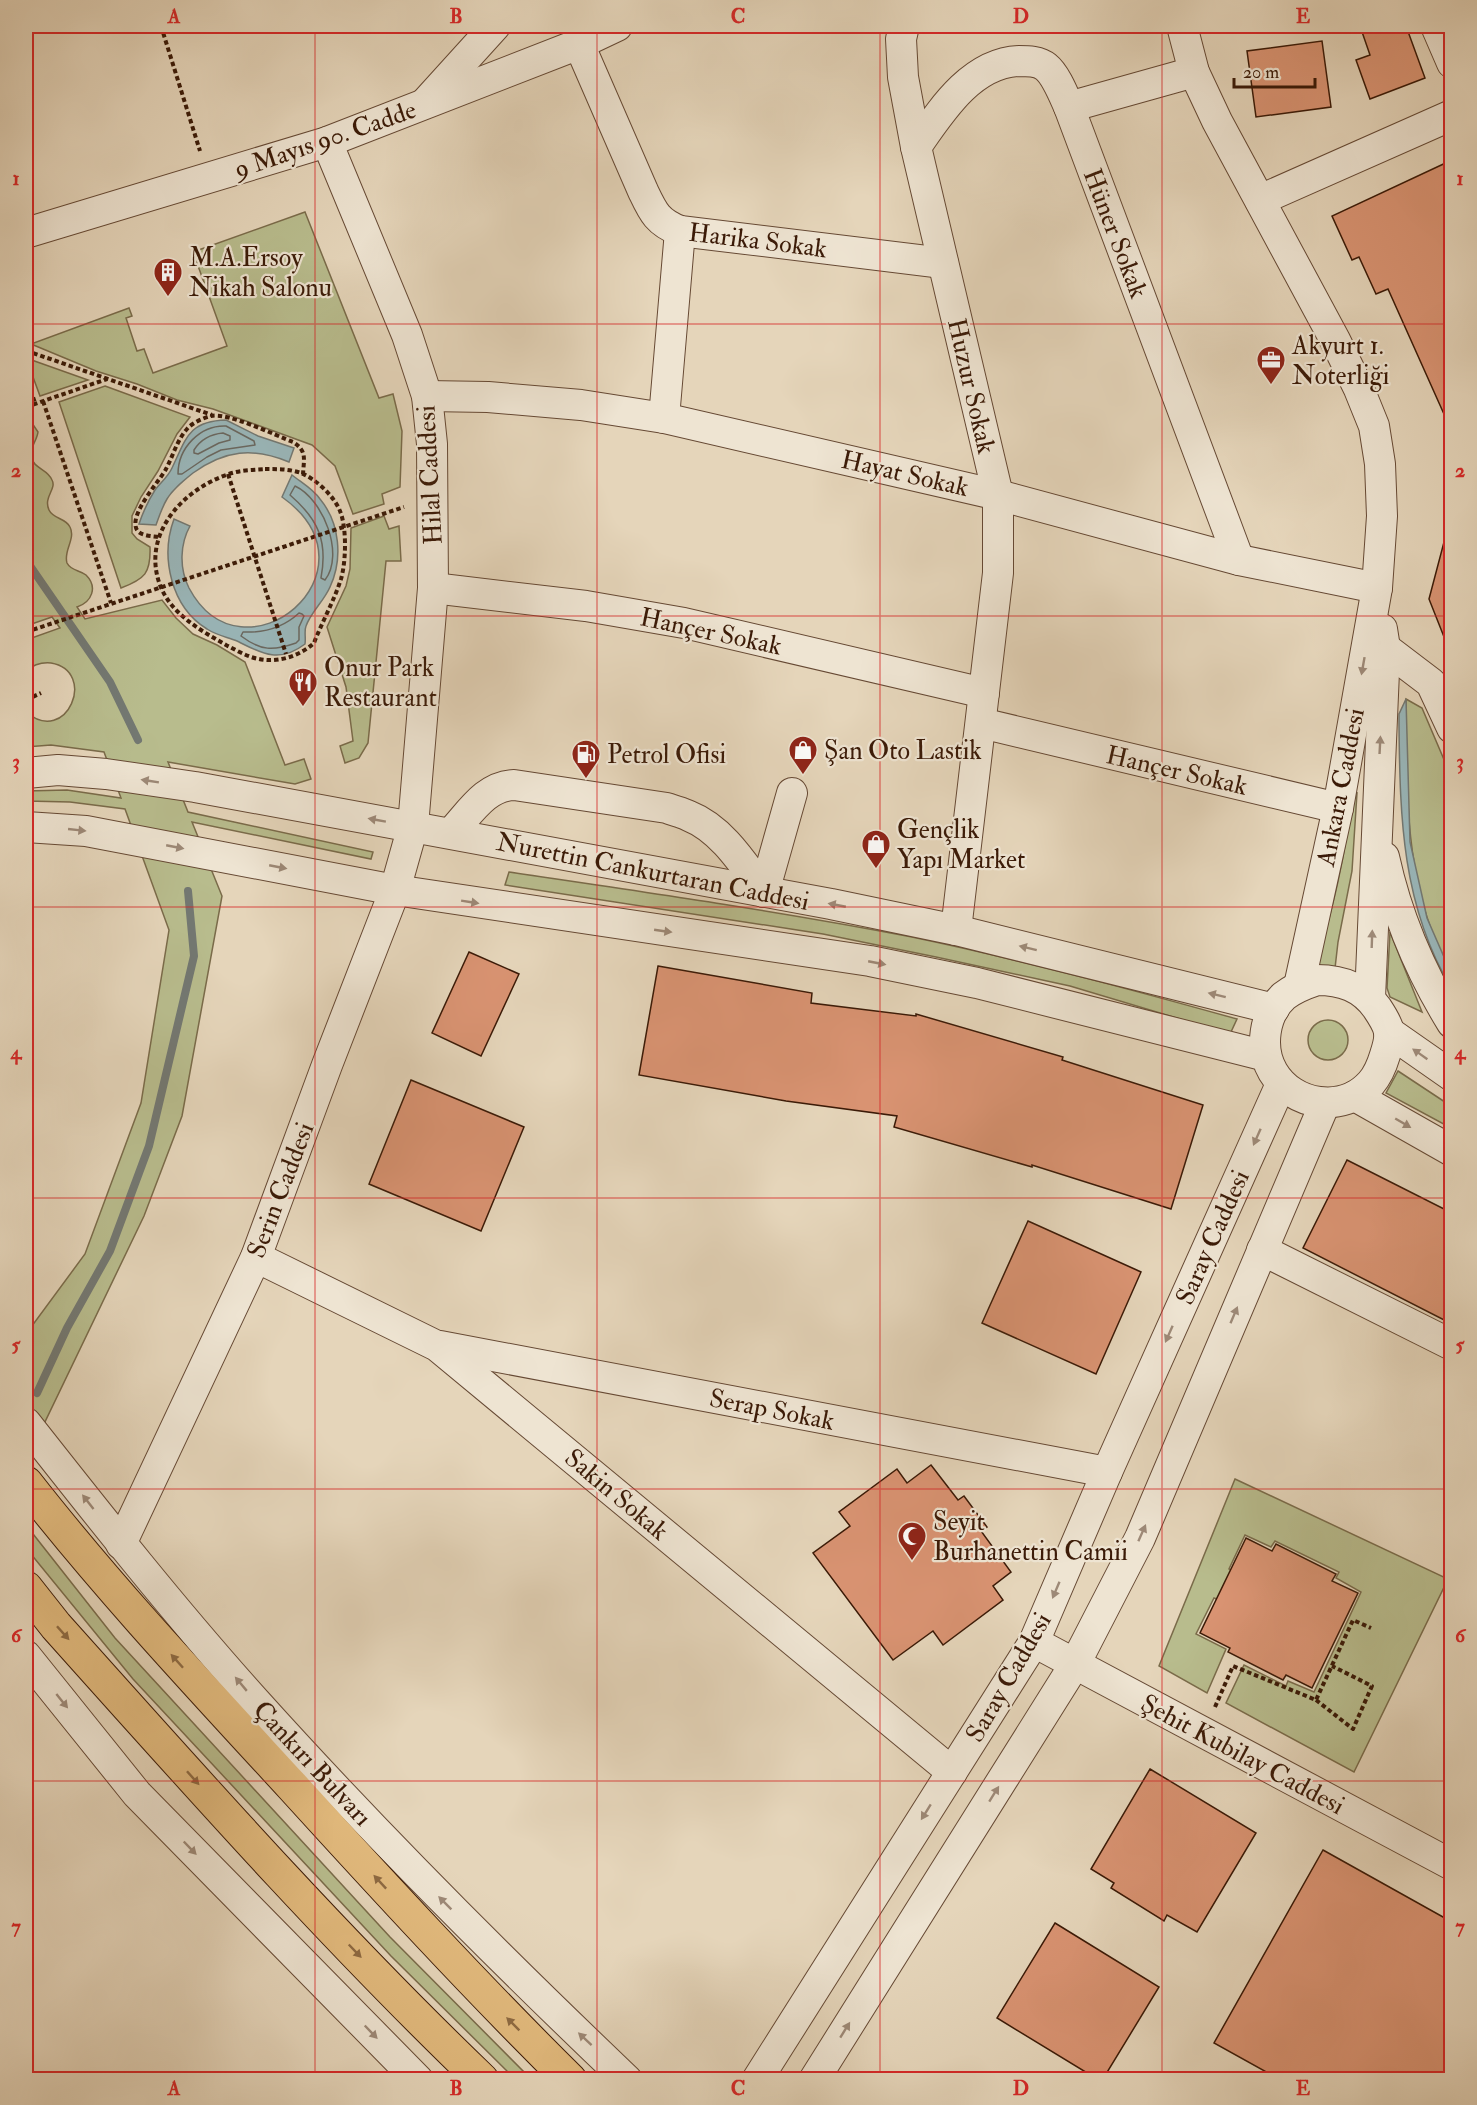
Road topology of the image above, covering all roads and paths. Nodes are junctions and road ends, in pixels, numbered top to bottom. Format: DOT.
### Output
graph roads {
  1 [pos="161,26"];
  2 [pos="495,26"];
  3 [pos="617,26"];
  4 [pos="904,26"];
  5 [pos="1182,26"];
  6 [pos="1436,26"];
  7 [pos="579,45"];
  8 [pos="1452,63"];
  9 [pos="1194,72"];
  10 [pos="423,106"];
  11 [pos="1069,107"];
  12 [pos="1452,115"];
  13 [pos="327,142"];
  14 [pos="916,147"];
  15 [pos="208,178"];
  16 [pos="1260,200"];
  17 [pos="680,231"];
  18 [pos="26,233"];
  19 [pos="943,263"];
  20 [pos="26,353"];
  21 [pos="26,376"];
  22 [pos="108,379"];
  23 [pos="427,396"];
  24 [pos="43,400"];
  25 [pos="29,405"];
  26 [pos="213,415"];
  27 [pos="664,418"];
  28 [pos="228,474"];
  29 [pos="303,474"];
  30 [pos="998,495"];
  31 [pos="434,498"];
  32 [pos="343,526"];
  33 [pos="158,537"];
  34 [pos="254,555"];
  35 [pos="1239,560"];
  36 [pos="160,586"];
  37 [pos="433,588"];
  38 [pos="1377,588"];
  39 [pos="111,603"];
  40 [pos="26,632"];
  41 [pos="1385,648"];
  42 [pos="286,654"];
  43 [pos="41,693"];
  44 [pos="984,693"];
  45 [pos="26,700"];
  46 [pos="981,723"];
  47 [pos="1452,728"];
  48 [pos="26,773"];
  49 [pos="792,793"];
  50 [pos="1338,808"];
  51 [pos="1376,819"];
  52 [pos="413,826"];
  53 [pos="26,827"];
  54 [pos="451,833"];
  55 [pos="395,890"];
  56 [pos="764,892"];
  57 [pos="956,930"];
  58 [pos="1299,986"];
  59 [pos="1370,998"];
  60 [pos="1274,1009"];
  61 [pos="1452,1023"];
  62 [pos="1389,1032"];
  63 [pos="1266,1056"];
  64 [pos="1452,1076"];
  65 [pos="1281,1084"];
  66 [pos="1355,1096"];
  67 [pos="1324,1103"];
  68 [pos="1452,1151"];
  69 [pos="1262,1250"];
  70 [pos="256,1257"];
  71 [pos="1452,1345"];
  72 [pos="437,1346"];
  73 [pos="26,1423"];
  74 [pos="1107,1472"];
  75 [pos="26,1483"];
  76 [pos="121,1544"];
  77 [pos="26,1588"];
  78 [pos="1371,1628"];
  79 [pos="1034,1642"];
  80 [pos="26,1656"];
  81 [pos="1075,1664"];
  82 [pos="1332,1666"];
  83 [pos="1316,1700"];
  84 [pos="1204,1733"];
  85 [pos="952,1772"];
  86 [pos="1452,1865"];
  87 [pos="418,2079"];
  88 [pos="482,2079"];
  89 [pos="570,2079"];
  90 [pos="627,2079"];
  91 [pos="757,2079"];
  92 [pos="814,2079"];
  1 -- 15 [label="path"];
  2 -- 10 [label="street"];
  3 -- 7 [label="street, 9 Mayıs 90. Cadde"];
  4 -- 14 [label="street, Huzur Sokak"];
  5 -- 9 [label="street, Ankara Caddesi"];
  6 -- 8 [label="street"];
  7 -- 10 [label="street, 9 Mayıs 90. Cadde"];
  7 -- 17 [label="street, Harika Sokak"];
  9 -- 11 [label="street"];
  9 -- 16 [label="street, Ankara Caddesi"];
  10 -- 13 [label="street, 9 Mayıs 90. Cadde"];
  11 -- 14 [label="street, Hüner Sokak"];
  11 -- 35 [label="street, Hüner Sokak"];
  12 -- 16 [label="street"];
  13 -- 15 [label="street, 9 Mayıs 90. Cadde"];
  13 -- 23 [label="street, Hilal Caddesi"];
  14 -- 19 [label="street, Huzur Sokak"];
  15 -- 18 [label="street, 9 Mayıs 90. Cadde"];
  16 -- 38 [label="street, Ankara Caddesi"];
  17 -- 19 [label="street, Harika Sokak"];
  17 -- 27 [label="street"];
  19 -- 30 [label="street, Huzur Sokak"];
  20 -- 22 [label="path"];
  21 -- 25 [label="path"];
  22 -- 24 [label="path"];
  22 -- 26 [label="path"];
  23 -- 27 [label="street, Hayat Sokak"];
  23 -- 31 [label="street, Hilal Caddesi"];
  24 -- 25 [label="path"];
  24 -- 39 [label="path"];
  26 -- 29 [label="path"];
  26 -- 33 [label="path"];
  27 -- 30 [label="street, Hayat Sokak"];
  28 -- 29 [label="path"];
  28 -- 33 [label="path"];
  28 -- 34 [label="path"];
  29 -- 32 [label="path"];
  30 -- 35 [label="street, Hayat Sokak"];
  30 -- 44 [label="street, Huzur Sokak"];
  31 -- 32 [label="path"];
  31 -- 37 [label="street, Hilal Caddesi"];
  32 -- 34 [label="path"];
  32 -- 36 [label="path"];
  33 -- 36 [label="path"];
  34 -- 36 [label="path"];
  34 -- 42 [label="path"];
  35 -- 38 [label="street, Hayat Sokak"];
  36 -- 39 [label="path"];
  37 -- 44 [label="street, Hançer Sokak"];
  37 -- 52 [label="street, Hilal Caddesi"];
  38 -- 41 [label="street, Ankara Caddesi"];
  38 -- 50 [label="street, Ankara Caddesi, one-way"];
  39 -- 40 [label="path"];
  41 -- 47 [label="street"];
  51 -- 41 [label="street, Ankara Caddesi, one-way"];
  43 -- 45 [label="path"];
  44 -- 46 [label="street, Huzur Sokak"];
  46 -- 50 [label="street, Hançer Sokak"];
  46 -- 57 [label="street, Huzur Sokak"];
  52 -- 48 [label="street, Nurettin Cankurtaran Caddesi, one-way"];
  49 -- 56 [label="street"];
  50 -- 58 [label="street, Ankara Caddesi"];
  59 -- 51 [label="street, Ankara Caddesi, one-way"];
  51 -- 61 [label="street, Ankara Caddesi"];
  52 -- 54 [label="street, Nurettin Cankurtaran Caddesi"];
  52 -- 55 [label="street, Serin Caddesi"];
  53 -- 55 [label="street, Nurettin Cankurtaran Caddesi, one-way"];
  54 -- 56 [label="street, Nurettin Cankurtaran Caddesi"];
  54 -- 56 [label="street"];
  55 -- 63 [label="street, Nurettin Cankurtaran Caddesi, one-way"];
  55 -- 70 [label="street, Serin Caddesi"];
  57 -- 56 [label="street, Nurettin Cankurtaran Caddesi, one-way"];
  60 -- 57 [label="street, Nurettin Cankurtaran Caddesi, one-way"];
  58 -- 59 [label="street"];
  58 -- 60 [label="street"];
  59 -- 62 [label="street"];
  60 -- 63 [label="street"];
  64 -- 62 [label="street, one-way"];
  62 -- 66 [label="street"];
  63 -- 65 [label="street"];
  65 -- 67 [label="street"];
  65 -- 74 [label="street, Saray Caddesi, one-way"];
  66 -- 67 [label="street"];
  66 -- 68 [label="street, one-way"];
  67 -- 69 [label="street, Saray Caddesi"];
  69 -- 71 [label="street"];
  81 -- 69 [label="street, Saray Caddesi, one-way"];
  70 -- 72 [label="street, Sakin Sokak"];
  70 -- 76 [label="street, Serin Caddesi"];
  72 -- 74 [label="street, Serap Sokak"];
  72 -- 85 [label="street, Sakin Sokak"];
  76 -- 73 [label="street, Çankırı Bulvarı, one-way"];
  74 -- 79 [label="street, Saray Caddesi, one-way"];
  89 -- 75 [label="highway, Çankırı Bulvarı, one-way"];
  90 -- 76 [label="street, Çankırı Bulvarı, one-way"];
  77 -- 88 [label="highway, one-way"];
  78 -- 82 [label="path"];
  79 -- 81 [label="street, Şehit Kubilay Caddesi"];
  79 -- 85 [label="street, Saray Caddesi"];
  80 -- 87 [label="street, one-way"];
  81 -- 84 [label="street, Şehit Kubilay Caddesi"];
  92 -- 81 [label="street, Saray Caddesi, one-way"];
  82 -- 83 [label="path"];
  82 -- 83 [label="path"];
  83 -- 84 [label="path"];
  84 -- 86 [label="street, Şehit Kubilay Caddesi"];
  85 -- 91 [label="street, Saray Caddesi, one-way"];
}
